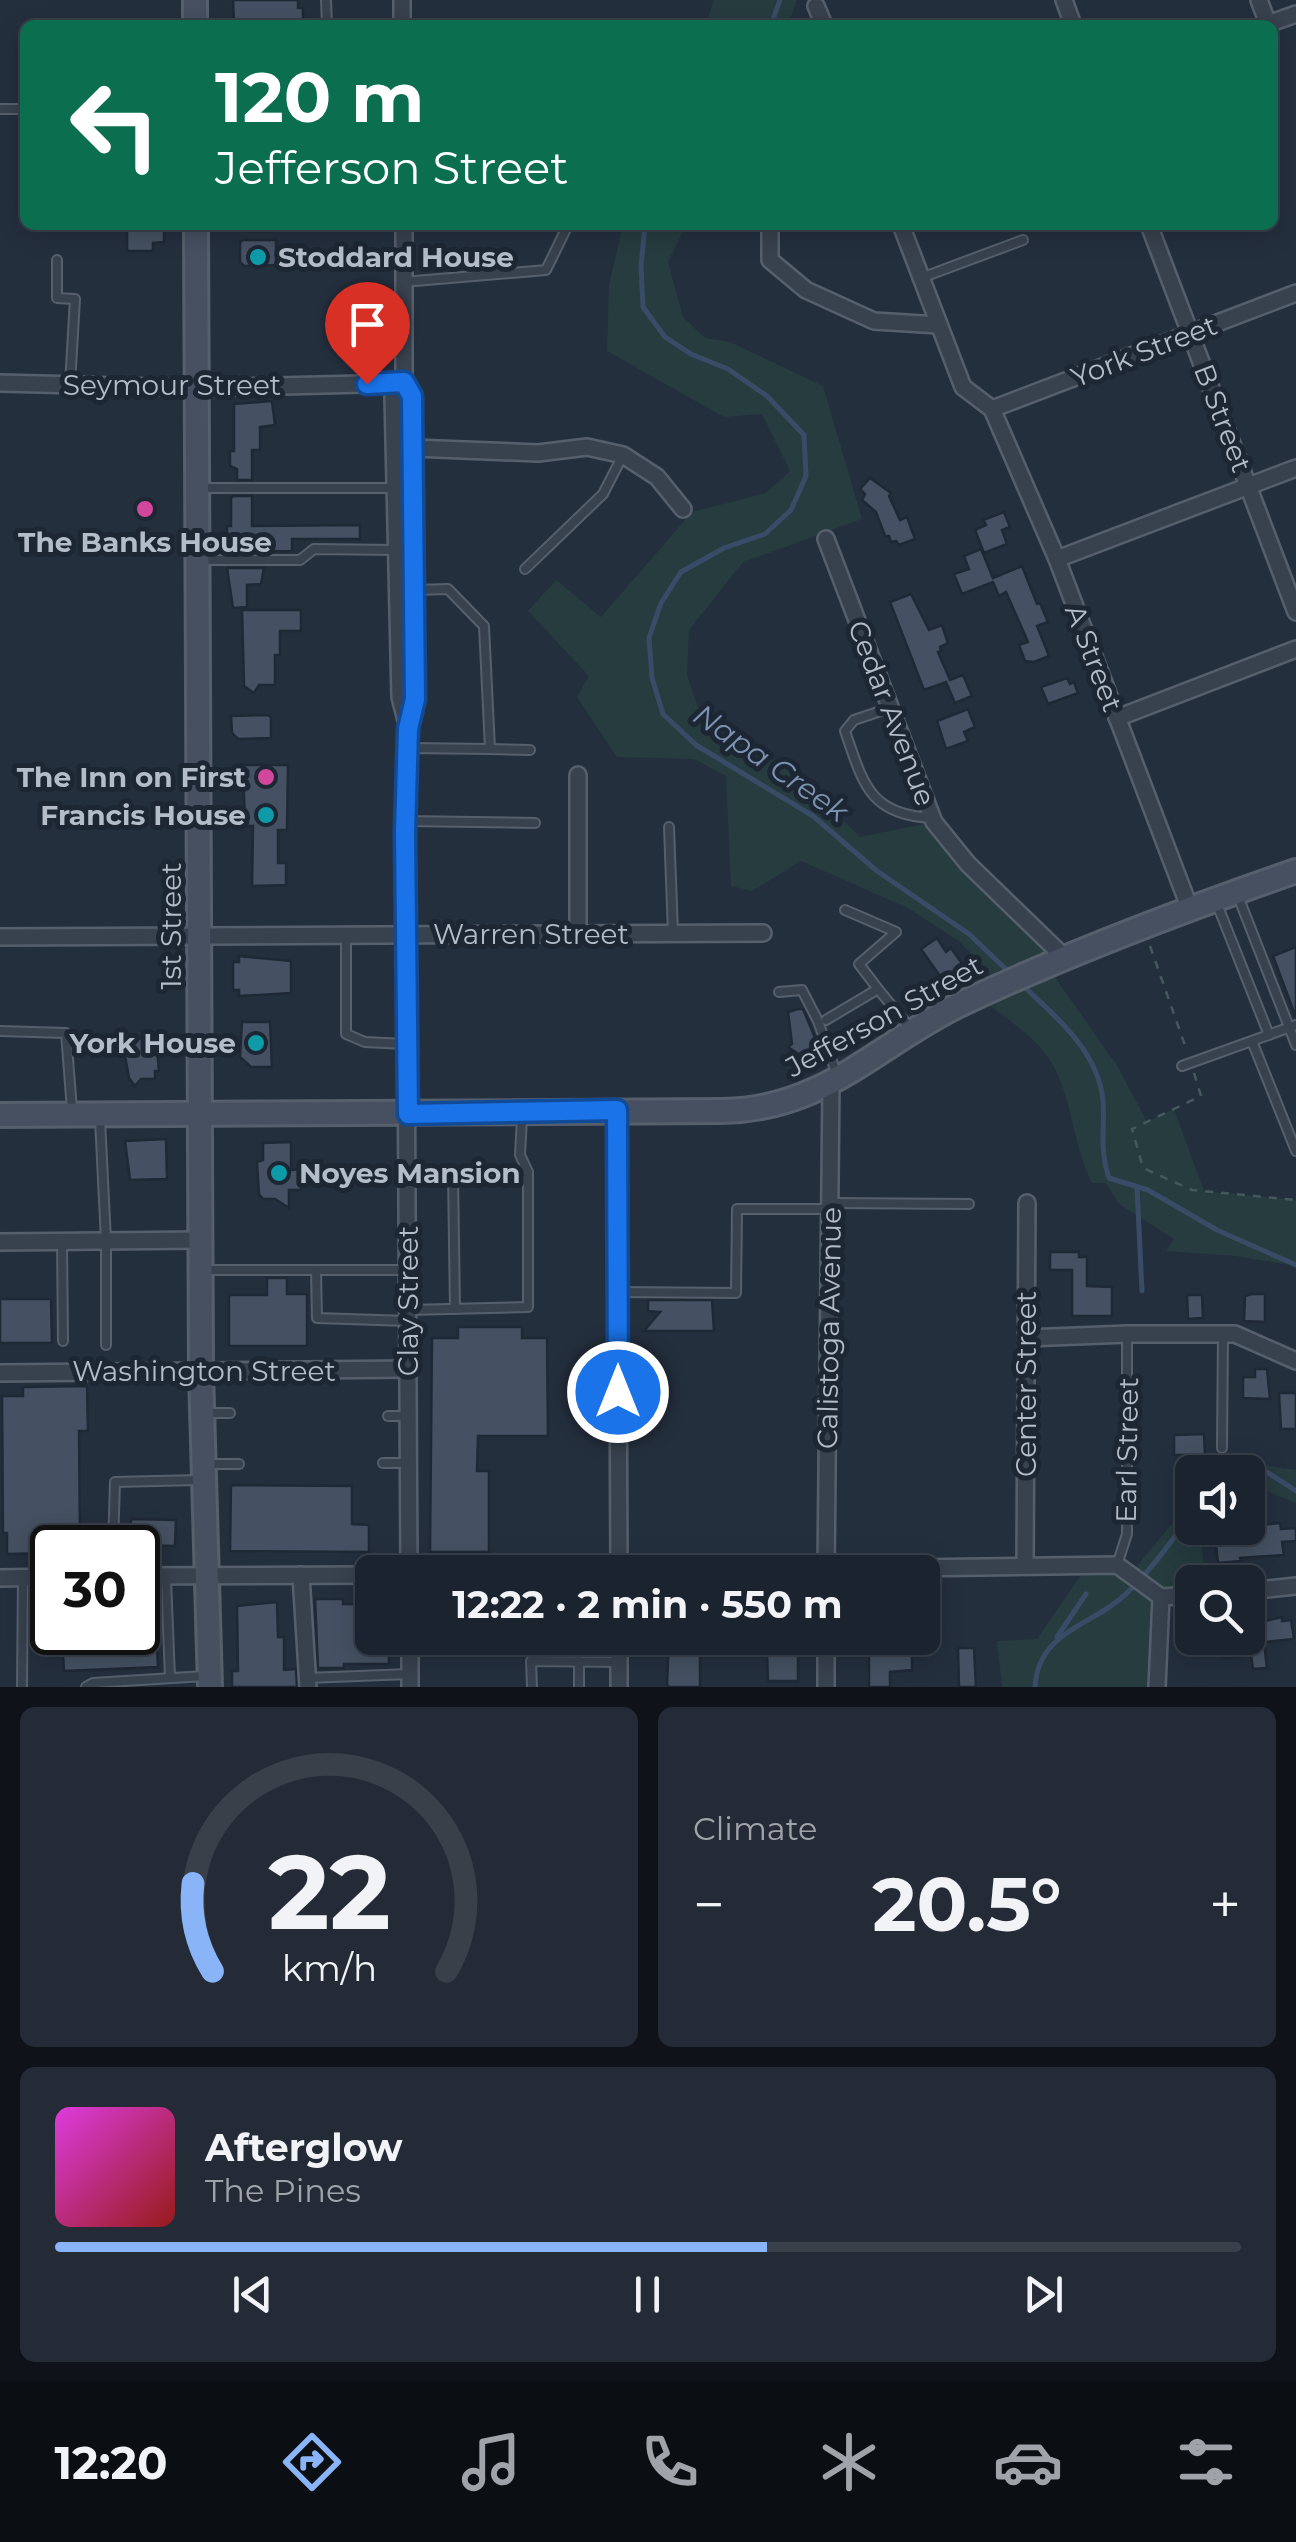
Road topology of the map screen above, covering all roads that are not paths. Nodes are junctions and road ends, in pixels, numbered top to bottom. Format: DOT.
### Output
graph roads {
  1 [pos="196,230"];
  2 [pos="404,230"];
  3 [pos="566,230"];
  4 [pos="770,230"];
  5 [pos="903,230"];
  6 [pos="1151,230"];
  7 [pos="1023,240"];
  8 [pos="57,260"];
  9 [pos="921,278"];
  10 [pos="403,282"];
  11 [pos="1296,293"];
  12 [pos="940,325"];
  13 [pos="1190,334"];
  14 [pos="0,382"];
  15 [pos="404,382"];
  16 [pos="70,384"];
  17 [pos="197,388"];
  18 [pos="992,409"];
  19 [pos="414,448"];
  20 [pos="623,455"];
  21 [pos="1296,468"];
  22 [pos="1248,486"];
  23 [pos="198,488"];
  24 [pos="397,488"];
  25 [pos="415,488"];
  26 [pos="683,509"];
  27 [pos="826,539"];
  28 [pos="396,550"];
  29 [pos="1057,559"];
  30 [pos="198,560"];
  31 [pos="525,569"];
  32 [pos="415,590"];
  33 [pos="1296,612"];
  34 [pos="1296,650"];
  35 [pos="890,708"];
  36 [pos="1117,718"];
  37 [pos="408,729"];
  38 [pos="408,748"];
  39 [pos="490,749"];
  40 [pos="530,750"];
  41 [pos="578,774"];
  42 [pos="932,818"];
  43 [pos="406,821"];
  44 [pos="535,822"];
  45 [pos="669,826"];
  46 [pos="1296,870"];
  47 [pos="1226,895"];
  48 [pos="1190,909"];
  49 [pos="845,910"];
  50 [pos="673,933"];
  51 [pos="762,934"];
  52 [pos="201,935"];
  53 [pos="346,935"];
  54 [pos="406,935"];
  55 [pos="578,935"];
  56 [pos="0,938"];
  57 [pos="1054,963"];
  58 [pos="878,989"];
  59 [pos="779,992"];
  60 [pos="826,1020"];
  61 [pos="1292,1026"];
  62 [pos="0,1031"];
  63 [pos="914,1032"];
  64 [pos="1269,1035"];
  65 [pos="1252,1041"];
  66 [pos="407,1044"];
  67 [pos="1296,1045"];
  68 [pos="1187,1065"];
  69 [pos="835,1081"];
  70 [pos="617,1110"];
  71 [pos="522,1113"];
  72 [pos="0,1114"];
  73 [pos="408,1114"];
  74 [pos="72,1115"];
  75 [pos="100,1115"];
  76 [pos="202,1115"];
  77 [pos="1296,1151"];
  78 [pos="528,1172"];
  79 [pos="1027,1203"];
  80 [pos="968,1204"];
  81 [pos="830,1206"];
  82 [pos="202,1240"];
  83 [pos="62,1241"];
  84 [pos="106,1241"];
  85 [pos="0,1242"];
  86 [pos="202,1270"];
  87 [pos="316,1270"];
  88 [pos="408,1270"];
  89 [pos="618,1292"];
  90 [pos="454,1308"];
  91 [pos="408,1315"];
  92 [pos="1128,1334"];
  93 [pos="1223,1334"];
  94 [pos="1026,1338"];
  95 [pos="64,1340"];
  96 [pos="106,1345"];
  97 [pos="1296,1361"];
  98 [pos="408,1370"];
  99 [pos="0,1372"];
  100 [pos="201,1372"];
  101 [pos="202,1412"];
  102 [pos="230,1413"];
  103 [pos="388,1416"];
  104 [pos="409,1416"];
  105 [pos="1222,1448"];
  106 [pos="383,1463"];
  107 [pos="409,1463"];
  108 [pos="239,1464"];
  109 [pos="203,1472"];
  110 [pos="114,1525"];
  111 [pos="410,1555"];
  112 [pos="618,1555"];
  113 [pos="826,1555"];
  114 [pos="1024,1565"];
  115 [pos="1120,1567"];
  116 [pos="940,1568"];
  117 [pos="204,1574"];
  118 [pos="355,1574"];
  119 [pos="160,1575"];
  120 [pos="166,1575"];
  121 [pos="302,1575"];
  122 [pos="0,1578"];
  123 [pos="23,1578"];
  124 [pos="30,1578"];
  125 [pos="1296,1586"];
  126 [pos="1265,1589"];
  127 [pos="1157,1594"];
  128 [pos="1175,1595"];
  129 [pos="410,1655"];
  130 [pos="619,1655"];
  131 [pos="826,1655"];
  132 [pos="579,1662"];
  133 [pos="619,1662"];
  134 [pos="170,1678"];
  135 [pos="410,1681"];
  136 [pos="209,1682"];
  137 [pos="308,1683"];
  138 [pos="22,1687"];
  139 [pos="86,1687"];
  140 [pos="532,1687"];
  141 [pos="579,1687"];
  142 [pos="619,1687"];
  143 [pos="826,1687"];
  144 [pos="1158,1687"];
  1 -- 17 [label="main road, 1st Street"];
  2 -- 10 [label="street"];
  3 -- 10 [label="lane"];
  4 -- 12 [label="street"];
  5 -- 9 [label="street"];
  6 -- 13 [label="street, B Street"];
  7 -- 9 [label="lane"];
  8 -- 16 [label="lane"];
  9 -- 12 [label="street"];
  10 -- 15 [label="street"];
  11 -- 13 [label="street, York Street"];
  12 -- 18 [label="street"];
  13 -- 18 [label="street, York Street"];
  13 -- 22 [label="street, B Street"];
  14 -- 16 [label="street, Seymour Street"];
  15 -- 17 [label="street, Seymour Street"];
  15 -- 19 [label="street"];
  15 -- 24 [label="street"];
  16 -- 17 [label="street, Seymour Street"];
  17 -- 23 [label="main road, 1st Street"];
  18 -- 29 [label="street, A Street"];
  19 -- 20 [label="street"];
  19 -- 25 [label="street"];
  20 -- 26 [label="street"];
  20 -- 31 [label="lane"];
  21 -- 22 [label="street"];
  22 -- 29 [label="street"];
  22 -- 33 [label="street, B Street"];
  23 -- 24 [label="lane"];
  23 -- 30 [label="main road, 1st Street"];
  24 -- 25 [label="lane"];
  24 -- 28 [label="street"];
  25 -- 32 [label="street"];
  27 -- 35 [label="street, Cedar Avenue"];
  28 -- 30 [label="lane"];
  28 -- 37 [label="street"];
  29 -- 36 [label="street, A Street"];
  30 -- 52 [label="main road, 1st Street"];
  32 -- 37 [label="street"];
  32 -- 39 [label="lane"];
  34 -- 36 [label="street"];
  35 -- 42 [label="street, Cedar Avenue"];
  35 -- 42 [label="lane"];
  36 -- 48 [label="street, A Street"];
  37 -- 38 [label="street, Clay Street"];
  38 -- 39 [label="lane"];
  38 -- 43 [label="street, Clay Street"];
  39 -- 40 [label="lane"];
  41 -- 55 [label="street"];
  42 -- 57 [label="street, Cedar Avenue"];
  43 -- 44 [label="lane"];
  43 -- 54 [label="street, Clay Street"];
  45 -- 50 [label="lane"];
  46 -- 47 [label="main road, Jefferson Street"];
  47 -- 48 [label="main road, Jefferson Street"];
  47 -- 61 [label="lane"];
  47 -- 64 [label="lane"];
  48 -- 57 [label="main road, Jefferson Street"];
  49 -- 58 [label="lane"];
  50 -- 51 [label="street, Warren Street"];
  50 -- 55 [label="street, Warren Street"];
  52 -- 53 [label="street, Warren Street"];
  52 -- 56 [label="street, Warren Street"];
  52 -- 76 [label="main road, 1st Street"];
  53 -- 54 [label="street, Warren Street"];
  53 -- 66 [label="lane"];
  54 -- 55 [label="street, Warren Street"];
  54 -- 66 [label="street, Clay Street"];
  57 -- 63 [label="main road, Jefferson Street"];
  58 -- 60 [label="lane"];
  58 -- 63 [label="lane"];
  59 -- 69 [label="lane"];
  61 -- 64 [label="lane"];
  61 -- 67 [label="lane"];
  62 -- 74 [label="lane"];
  63 -- 69 [label="main road, Jefferson Street"];
  64 -- 65 [label="lane"];
  65 -- 68 [label="lane"];
  65 -- 77 [label="lane"];
  66 -- 73 [label="street, Clay Street"];
  69 -- 70 [label="main road, Jefferson Street"];
  69 -- 81 [label="street, Calistoga Avenue"];
  70 -- 71 [label="main road, Jefferson Street"];
  70 -- 89 [label="street"];
  71 -- 73 [label="main road, Jefferson Street"];
  71 -- 78 [label="lane"];
  72 -- 74 [label="main road, Jefferson Street"];
  73 -- 76 [label="main road, Jefferson Street"];
  73 -- 88 [label="street, Clay Street"];
  74 -- 75 [label="main road, Jefferson Street"];
  75 -- 76 [label="main road, Jefferson Street"];
  75 -- 84 [label="lane"];
  76 -- 82 [label="main road, 1st Street"];
  78 -- 90 [label="lane"];
  78 -- 90 [label="lane"];
  79 -- 94 [label="street, Center Street"];
  80 -- 81 [label="lane"];
  81 -- 89 [label="lane"];
  81 -- 113 [label="street, Calistoga Avenue"];
  82 -- 84 [label="street"];
  82 -- 86 [label="main road, 1st Street"];
  83 -- 84 [label="street"];
  83 -- 85 [label="street"];
  83 -- 95 [label="lane"];
  84 -- 96 [label="lane"];
  86 -- 87 [label="lane"];
  86 -- 100 [label="main road, 1st Street"];
  87 -- 88 [label="lane"];
  87 -- 91 [label="lane"];
  88 -- 91 [label="street, Clay Street"];
  89 -- 112 [label="street"];
  90 -- 91 [label="lane"];
  91 -- 98 [label="street, Clay Street"];
  92 -- 93 [label="street"];
  92 -- 94 [label="street"];
  92 -- 115 [label="lane, Earl Street"];
  93 -- 97 [label="street"];
  93 -- 105 [label="lane"];
  94 -- 114 [label="street, Center Street"];
  98 -- 100 [label="street, Washington Street"];
  98 -- 104 [label="street, Clay Street"];
  99 -- 100 [label="street, Washington Street"];
  100 -- 101 [label="main road, 1st Street"];
  101 -- 102 [label="lane"];
  101 -- 109 [label="main road, 1st Street"];
  103 -- 104 [label="lane"];
  104 -- 107 [label="street, Clay Street"];
  106 -- 107 [label="lane"];
  107 -- 111 [label="street, Clay Street"];
  108 -- 109 [label="lane"];
  109 -- 110 [label="lane"];
  109 -- 117 [label="main road, 1st Street"];
  114 -- 115 [label="street"];
  114 -- 116 [label="street"];
  115 -- 127 [label="street"];
  117 -- 120 [label="street"];
  117 -- 121 [label="street"];
  117 -- 136 [label="main road, 1st Street"];
  118 -- 121 [label="street"];
  119 -- 120 [label="street"];
  120 -- 134 [label="lane"];
  121 -- 137 [label="street"];
  122 -- 123 [label="street"];
  123 -- 124 [label="street"];
  123 -- 138 [label="lane"];
  125 -- 126 [label="street"];
  127 -- 128 [label="street"];
  127 -- 144 [label="street"];
  129 -- 135 [label="street"];
  130 -- 133 [label="street"];
  131 -- 143 [label="street"];
  132 -- 133 [label="lane"];
  132 -- 140 [label="lane"];
  132 -- 141 [label="lane"];
  133 -- 142 [label="street"];
  134 -- 136 [label="lane"];
  134 -- 139 [label="lane"];
  135 -- 137 [label="lane"];
}
